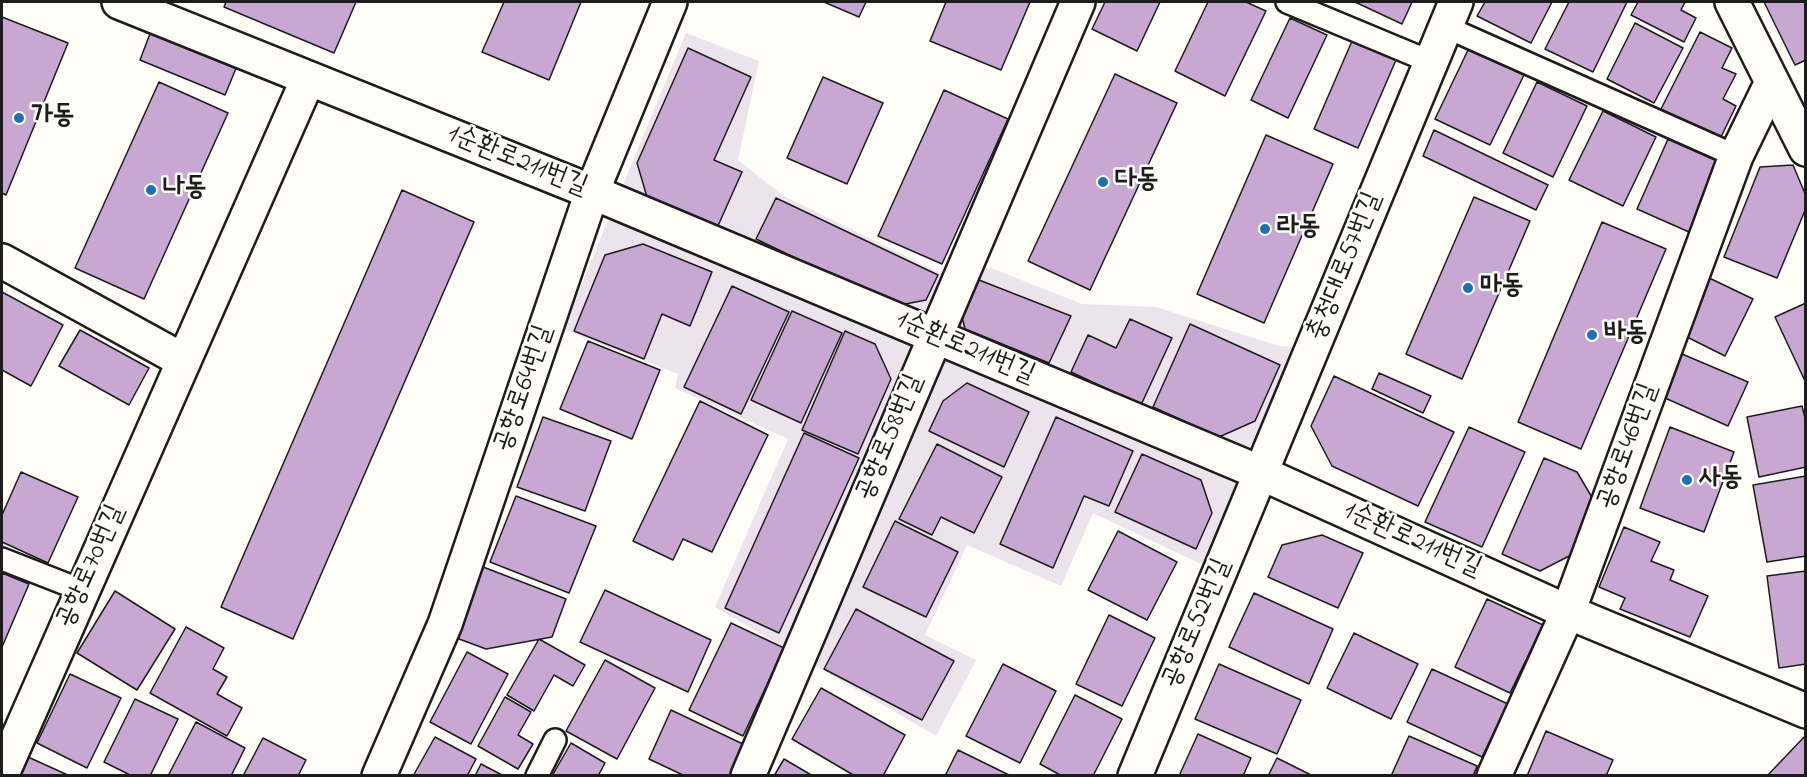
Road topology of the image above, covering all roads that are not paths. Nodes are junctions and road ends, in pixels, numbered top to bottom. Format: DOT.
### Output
graph roads {
  1 [pos="119,2"];
  2 [pos="670,2"];
  3 [pos="1078,2"];
  4 [pos="1287,2"];
  5 [pos="1732,2"];
  6 [pos="1451,14"];
  7 [pos="1431,62"];
  8 [pos="308,79"];
  9 [pos="1772,82"];
  10 [pos="1806,149"];
  11 [pos="1736,156"];
  12 [pos="592,192"];
  13 [pos="2,261"];
  14 [pos="935,336"];
  15 [pos="184,361"];
  16 [pos="1262,473"];
  17 [pos="2,559"];
  18 [pos="81,590"];
  19 [pos="1568,612"];
  20 [pos="1806,711"];
  21 [pos="555,740"];
  22 [pos="2,774"];
  23 [pos="380,776"];
  24 [pos="537,776"];
  25 [pos="748,776"];
  26 [pos="1135,776"];
  27 [pos="1494,776"];
  1 -- 8 [label="street, 1순환로211번길"];
  2 -- 12 [label="street, 공항로64번길"];
  3 -- 14 [label="street, 공항로58번길"];
  4 -- 7 [label="lane"];
  5 -- 9 [label="street"];
  6 -- 7 [label="street, 충청대로57번길"];
  6 -- 11 [label="lane"];
  7 -- 16 [label="street, 충청대로57번길"];
  8 -- 12 [label="street, 1순환로211번길"];
  8 -- 15 [label="street, 공항로70번길"];
  9 -- 10 [label="street"];
  9 -- 11 [label="street, 공항로46번길"];
  11 -- 19 [label="street, 공항로46번길"];
  12 -- 14 [label="street, 1순환로211번길"];
  12 -- 23 [label="street, 공항로64번길"];
  13 -- 15 [label="street"];
  14 -- 16 [label="street, 1순환로211번길"];
  14 -- 25 [label="street, 공항로58번길"];
  15 -- 18 [label="street, 공항로70번길"];
  16 -- 19 [label="street, 1순환로211번길"];
  16 -- 26 [label="street, 공항로52번길"];
  17 -- 18 [label="lane"];
  18 -- 22 [label="street, 공항로70번길"];
  19 -- 20 [label="street, 1순환로211번길"];
  19 -- 27 [label="street, 공항로46번길"];
  21 -- 24 [label="lane"];
}
